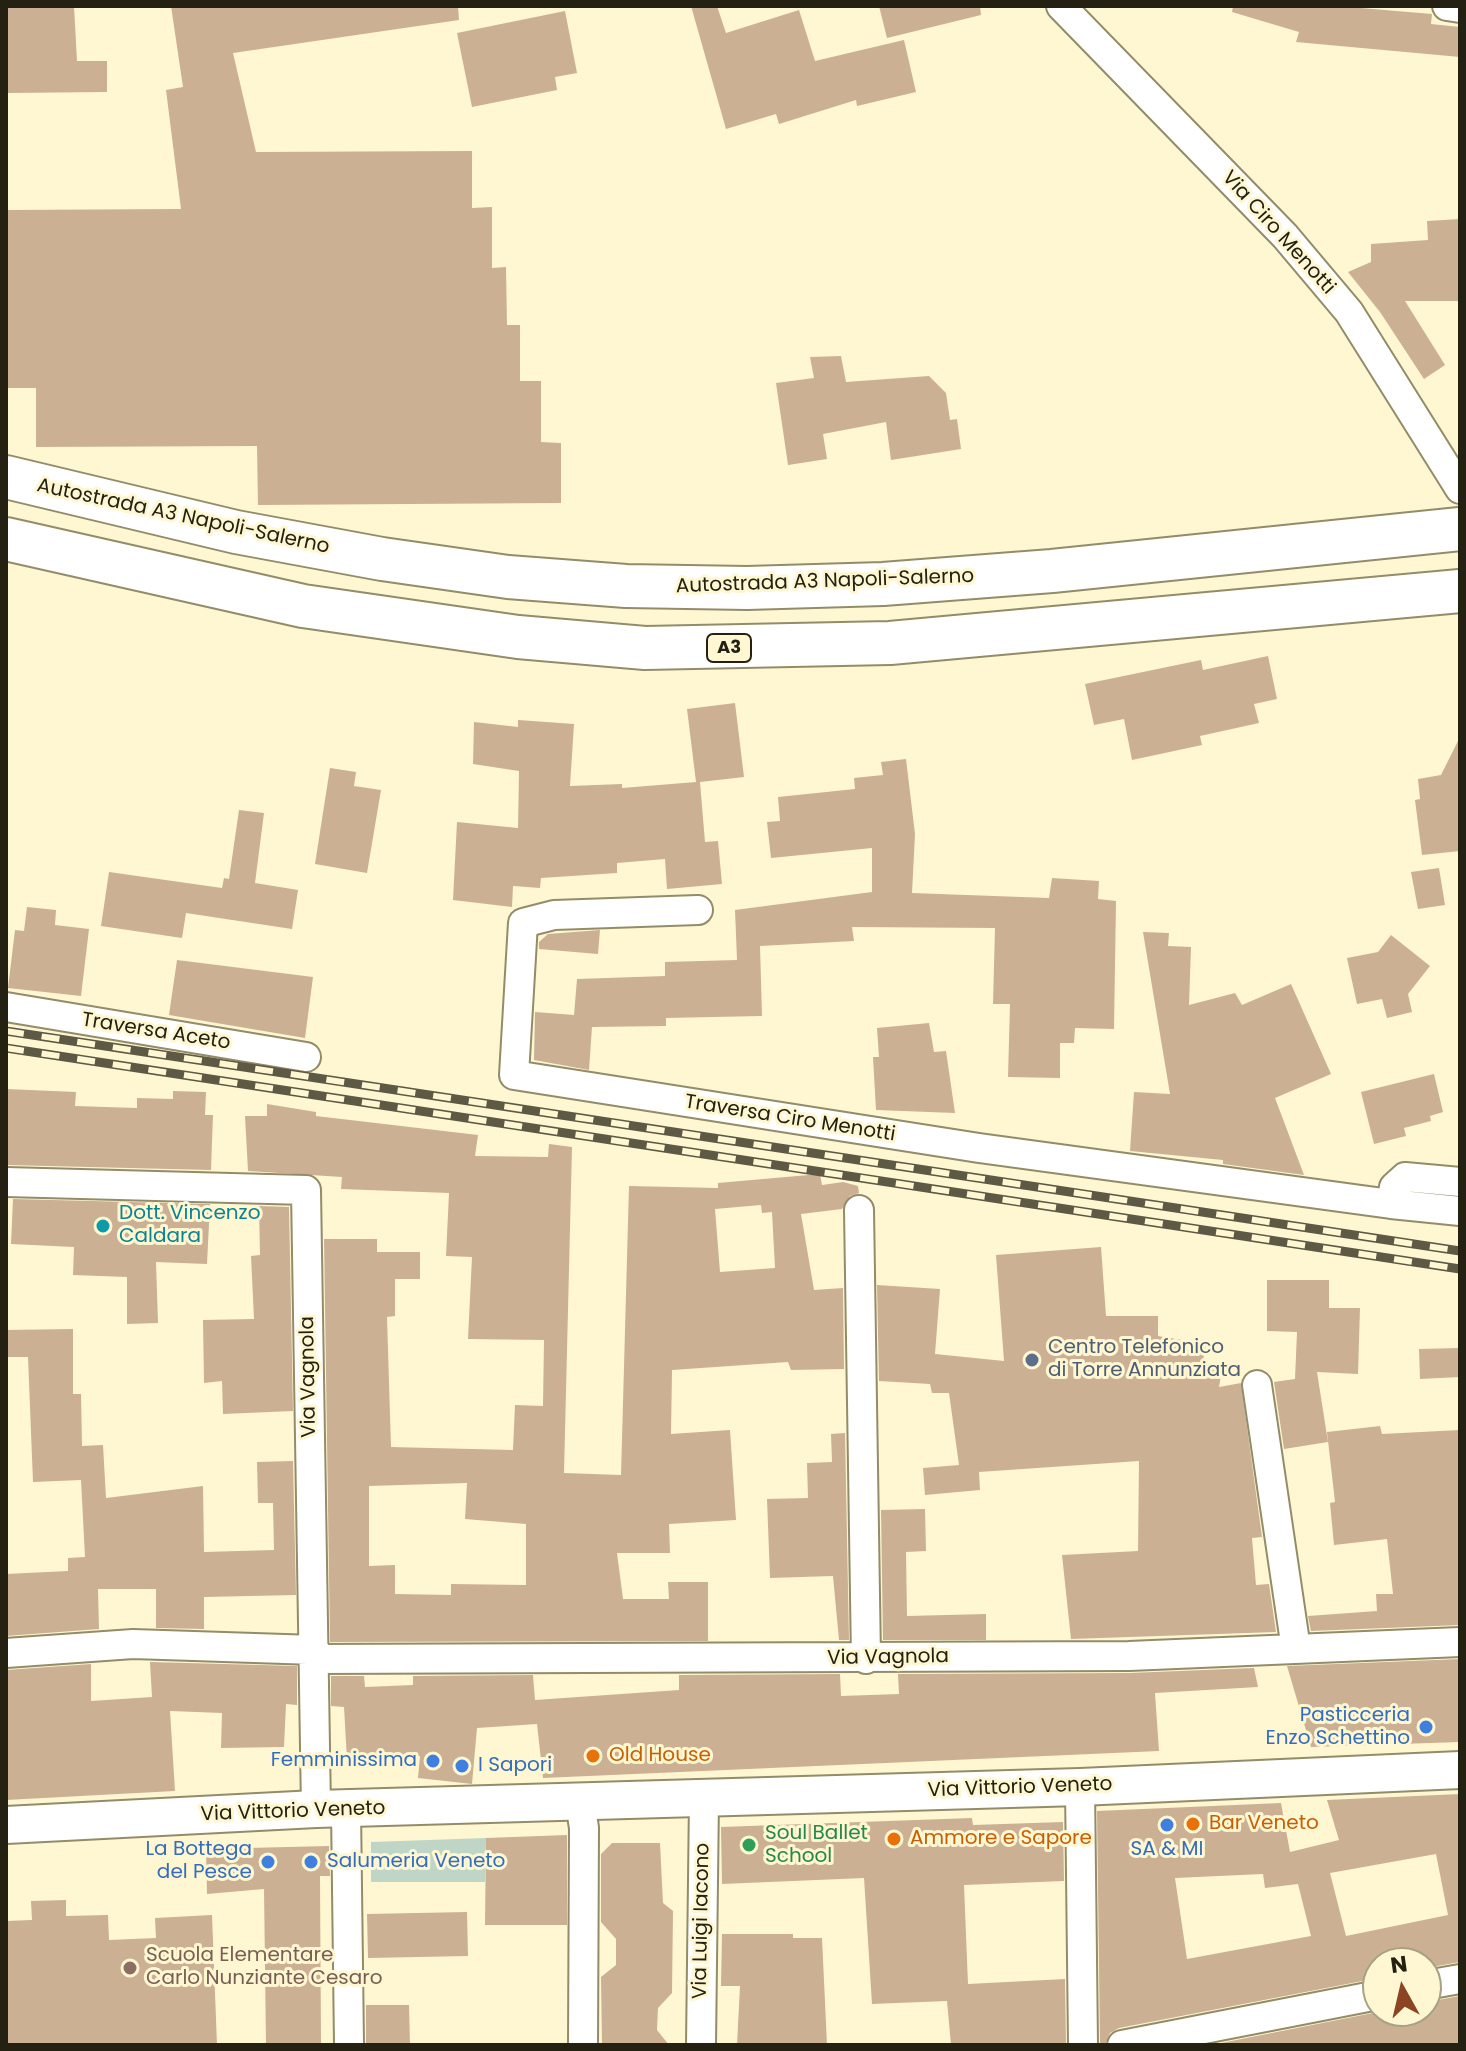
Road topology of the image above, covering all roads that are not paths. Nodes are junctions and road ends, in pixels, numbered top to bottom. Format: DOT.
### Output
graph roads {
  1 [pos="1061,6"];
  2 [pos="1447,6"];
  3 [pos="1460,8"];
  4 [pos="6,477"];
  5 [pos="1459,516"];
  6 [pos="6,539"];
  7 [pos="1460,591"];
  8 [pos="698,910"];
  9 [pos="6,1007"];
  10 [pos="306,1057"];
  11 [pos="6,1182"];
  12 [pos="1460,1182"];
  13 [pos="1391,1204"];
  14 [pos="859,1210"];
  15 [pos="1460,1211"];
  16 [pos="1257,1385"];
  17 [pos="1460,1642"];
  18 [pos="1296,1649"];
  19 [pos="6,1653"];
  20 [pos="315,1654"];
  21 [pos="866,1659"];
  22 [pos="1460,1770"];
  23 [pos="1080,1787"];
  24 [pos="704,1798"];
  25 [pos="580,1802"];
  26 [pos="331,1809"];
  27 [pos="6,1825"];
  28 [pos="1362,1998"];
  29 [pos="349,2045"];
  30 [pos="583,2045"];
  31 [pos="701,2045"];
  32 [pos="1083,2045"];
  33 [pos="1122,2045"];
  1 -- 5 [label="street, Via Ciro Menotti"];
  2 -- 3 [label="street"];
  4 -- 5 [label="highway, Autostrada A3 Napoli-Salerno"];
  6 -- 7 [label="highway, A3"];
  8 -- 13 [label="street, Traversa Ciro Menotti"];
  9 -- 10 [label="street, Traversa Aceto"];
  11 -- 20 [label="street, Via Vagnola"];
  12 -- 13 [label="street"];
  13 -- 15 [label="street"];
  14 -- 21 [label="street"];
  16 -- 18 [label="street"];
  17 -- 18 [label="street, Via Vagnola"];
  18 -- 21 [label="street, Via Vagnola"];
  19 -- 20 [label="street, Via Vagnola"];
  20 -- 21 [label="street, Via Vagnola"];
  20 -- 26 [label="street"];
  22 -- 23 [label="main road, Via Vittorio Veneto"];
  23 -- 24 [label="main road, Via Vittorio Veneto"];
  23 -- 32 [label="street"];
  24 -- 25 [label="main road, Via Vittorio Veneto"];
  24 -- 31 [label="street, Via Luigi Iacono"];
  25 -- 26 [label="main road, Via Vittorio Veneto"];
  25 -- 30 [label="street"];
  26 -- 27 [label="main road, Via Vittorio Veneto"];
  26 -- 29 [label="street"];
  28 -- 33 [label="street"];
}
